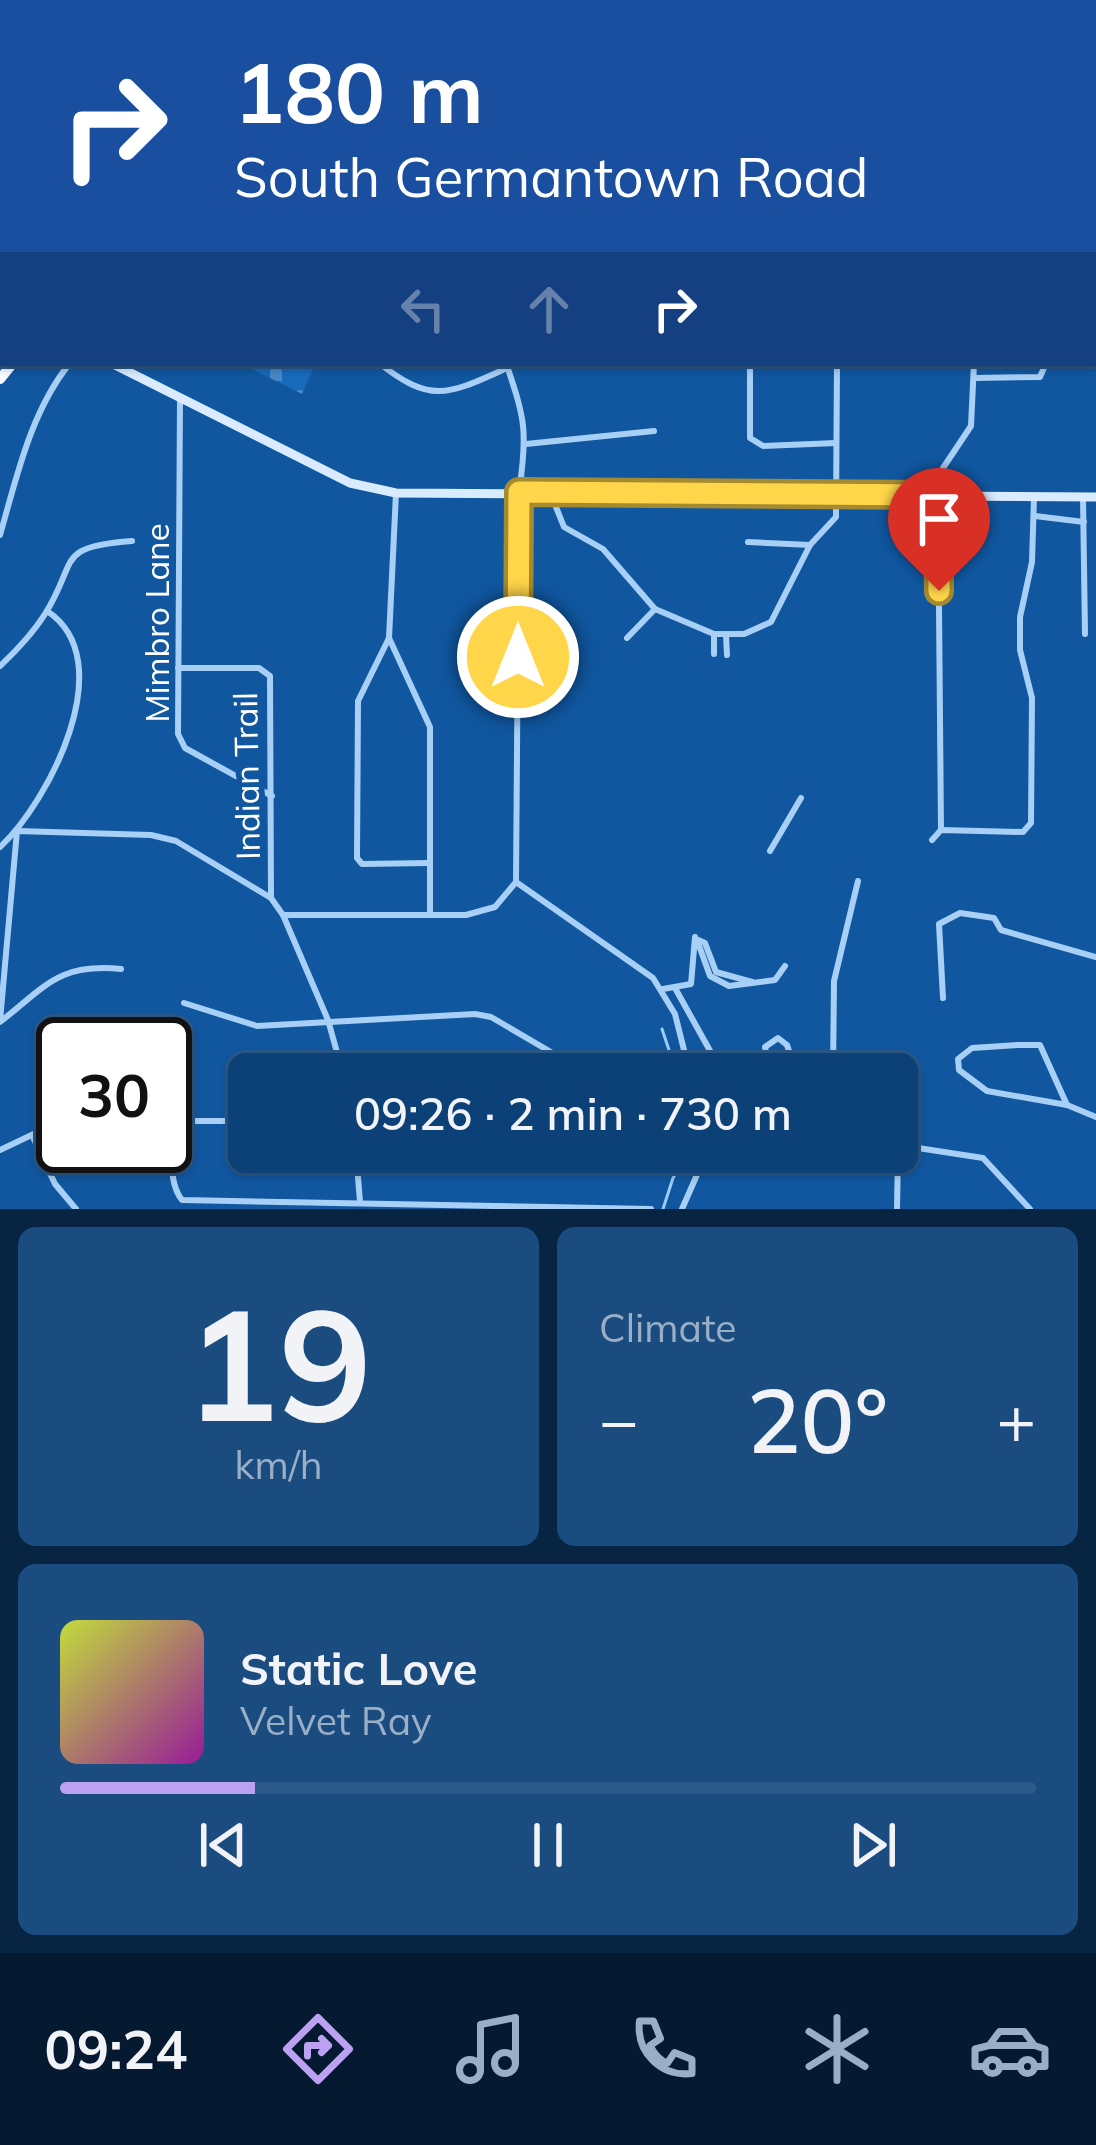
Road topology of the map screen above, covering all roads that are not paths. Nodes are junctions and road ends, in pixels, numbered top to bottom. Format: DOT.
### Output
graph roads {
  1 [pos="68,366"];
  2 [pos="117,366"];
  3 [pos="383,366"];
  4 [pos="503,366"];
  5 [pos="506,366"];
  6 [pos="750,366"];
  7 [pos="838,366"];
  8 [pos="974,366"];
  9 [pos="1045,366"];
  10 [pos="974,378"];
  11 [pos="180,398"];
  12 [pos="654,431"];
  13 [pos="836,443"];
  14 [pos="526,444"];
  15 [pos="519,492"];
  16 [pos="550,493"];
  17 [pos="396,494"];
  18 [pos="1034,494"];
  19 [pos="836,495"];
  20 [pos="938,495"];
  21 [pos="1083,497"];
  22 [pos="1096,497"];
  23 [pos="1033,516"];
  24 [pos="1084,522"];
  25 [pos="0,535"];
  26 [pos="132,541"];
  27 [pos="748,542"];
  28 [pos="810,545"];
  29 [pos="655,609"];
  30 [pos="47,611"];
  31 [pos="714,634"];
  32 [pos="726,634"];
  33 [pos="1084,634"];
  34 [pos="389,638"];
  35 [pos="628,638"];
  36 [pos="714,654"];
  37 [pos="727,655"];
  38 [pos="0,667"];
  39 [pos="178,668"];
  40 [pos="272,796"];
  41 [pos="801,798"];
  42 [pos="941,830"];
  43 [pos="17,831"];
  44 [pos="932,841"];
  45 [pos="0,847"];
  46 [pos="770,851"];
  47 [pos="430,863"];
  48 [pos="858,881"];
  49 [pos="516,882"];
  50 [pos="271,898"];
  51 [pos="430,914"];
  52 [pos="283,915"];
  53 [pos="1096,957"];
  54 [pos="785,966"];
  55 [pos="122,969"];
  56 [pos="675,988"];
  57 [pos="662,989"];
  58 [pos="943,998"];
  59 [pos="184,1003"];
  60 [pos="328,1020"];
  61 [pos="0,1022"];
  62 [pos="337,1053"];
  63 [pos="552,1053"];
  64 [pos="683,1053"];
  65 [pos="711,1053"];
  66 [pos="766,1053"];
  67 [pos="790,1053"];
  68 [pos="833,1053"];
  69 [pos="1067,1105"];
  70 [pos="1096,1117"];
  71 [pos="228,1121"];
  72 [pos="36,1134"];
  73 [pos="32,1136"];
  74 [pos="0,1150"];
  75 [pos="358,1173"];
  76 [pos="700,1173"];
  77 [pos="360,1202"];
  78 [pos="210,1206"];
  79 [pos="76,1209"];
  80 [pos="651,1209"];
  81 [pos="682,1209"];
  82 [pos="897,1209"];
  83 [pos="1030,1209"];
  1 -- 25 [label="street"];
  2 -- 11 [label="main road"];
  3 -- 4 [label="street"];
  5 -- 14 [label="street"];
  6 -- 13 [label="street"];
  7 -- 13 [label="street"];
  8 -- 10 [label="street"];
  9 -- 10 [label="street"];
  10 -- 20 [label="street"];
  11 -- 17 [label="main road"];
  11 -- 39 [label="street, Mimbro Lane"];
  12 -- 14 [label="street"];
  13 -- 19 [label="street"];
  14 -- 15 [label="street"];
  15 -- 16 [label="main road"];
  15 -- 17 [label="main road"];
  15 -- 49 [label="street"];
  16 -- 19 [label="main road"];
  16 -- 29 [label="street"];
  17 -- 34 [label="street"];
  18 -- 20 [label="main road"];
  18 -- 21 [label="main road"];
  18 -- 23 [label="street"];
  19 -- 20 [label="main road"];
  19 -- 28 [label="street"];
  20 -- 42 [label="street"];
  21 -- 22 [label="main road"];
  21 -- 24 [label="street"];
  23 -- 24 [label="street"];
  23 -- 42 [label="street"];
  24 -- 33 [label="street"];
  26 -- 30 [label="street"];
  27 -- 28 [label="street"];
  28 -- 32 [label="street"];
  29 -- 31 [label="street"];
  29 -- 35 [label="street"];
  30 -- 38 [label="street"];
  30 -- 43 [label="street"];
  31 -- 32 [label="street"];
  31 -- 36 [label="street"];
  32 -- 37 [label="street"];
  34 -- 47 [label="street"];
  34 -- 47 [label="street"];
  39 -- 40 [label="street, Mimbro Lane"];
  39 -- 40 [label="street, Indian Trail"];
  40 -- 50 [label="street, Indian Trail"];
  41 -- 46 [label="street"];
  42 -- 44 [label="street"];
  43 -- 45 [label="street"];
  43 -- 50 [label="street"];
  43 -- 61 [label="street"];
  47 -- 51 [label="street"];
  48 -- 68 [label="street"];
  49 -- 51 [label="street"];
  49 -- 57 [label="street"];
  50 -- 52 [label="street"];
  51 -- 52 [label="street"];
  52 -- 60 [label="street"];
  53 -- 58 [label="street"];
  54 -- 56 [label="street"];
  55 -- 61 [label="street"];
  56 -- 57 [label="street"];
  56 -- 65 [label="street"];
  57 -- 64 [label="street"];
  59 -- 60 [label="street"];
  60 -- 62 [label="street"];
  60 -- 63 [label="street"];
  66 -- 67 [label="street"];
  69 -- 69 [label="street"];
  69 -- 70 [label="street"];
  71 -- 78 [label="street"];
  72 -- 73 [label="street"];
  73 -- 74 [label="street"];
  73 -- 79 [label="street"];
  75 -- 77 [label="street"];
  76 -- 81 [label="street"];
  77 -- 78 [label="street"];
  77 -- 80 [label="street"];
  82 -- 83 [label="street"];
}
